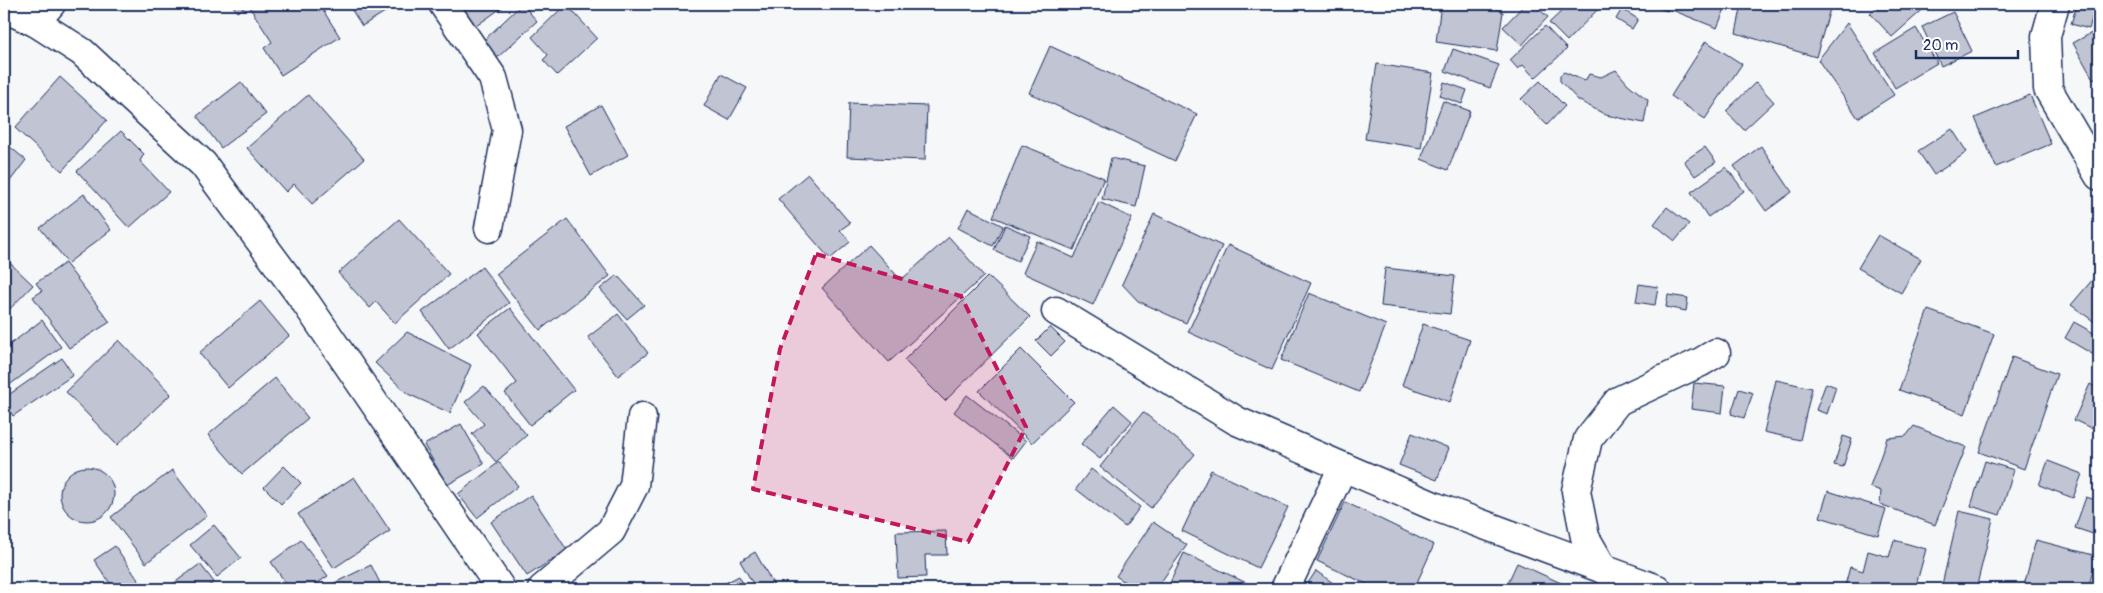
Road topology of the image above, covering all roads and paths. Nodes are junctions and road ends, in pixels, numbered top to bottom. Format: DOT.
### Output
graph roads {
  1 [pos="443,4"];
  2 [pos="2054,4"];
  3 [pos="4,8"];
  4 [pos="43,13"];
  5 [pos="2099,176"];
  6 [pos="489,228"];
  7 [pos="1056,311"];
  8 [pos="1716,353"];
  9 [pos="642,417"];
  10 [pos="1343,467"];
  11 [pos="1604,570"];
  12 [pos="501,589"];
  13 [pos="542,589"];
  14 [pos="1285,589"];
  15 [pos="1657,589"];
  1 -- 6 [label="street"];
  2 -- 5 [label="street"];
  3 -- 4 [label="street"];
  4 -- 12 [label="street"];
  7 -- 10 [label="street"];
  8 -- 11 [label="street"];
  9 -- 13 [label="street"];
  10 -- 11 [label="street"];
  10 -- 14 [label="street"];
  11 -- 15 [label="street"];
}
